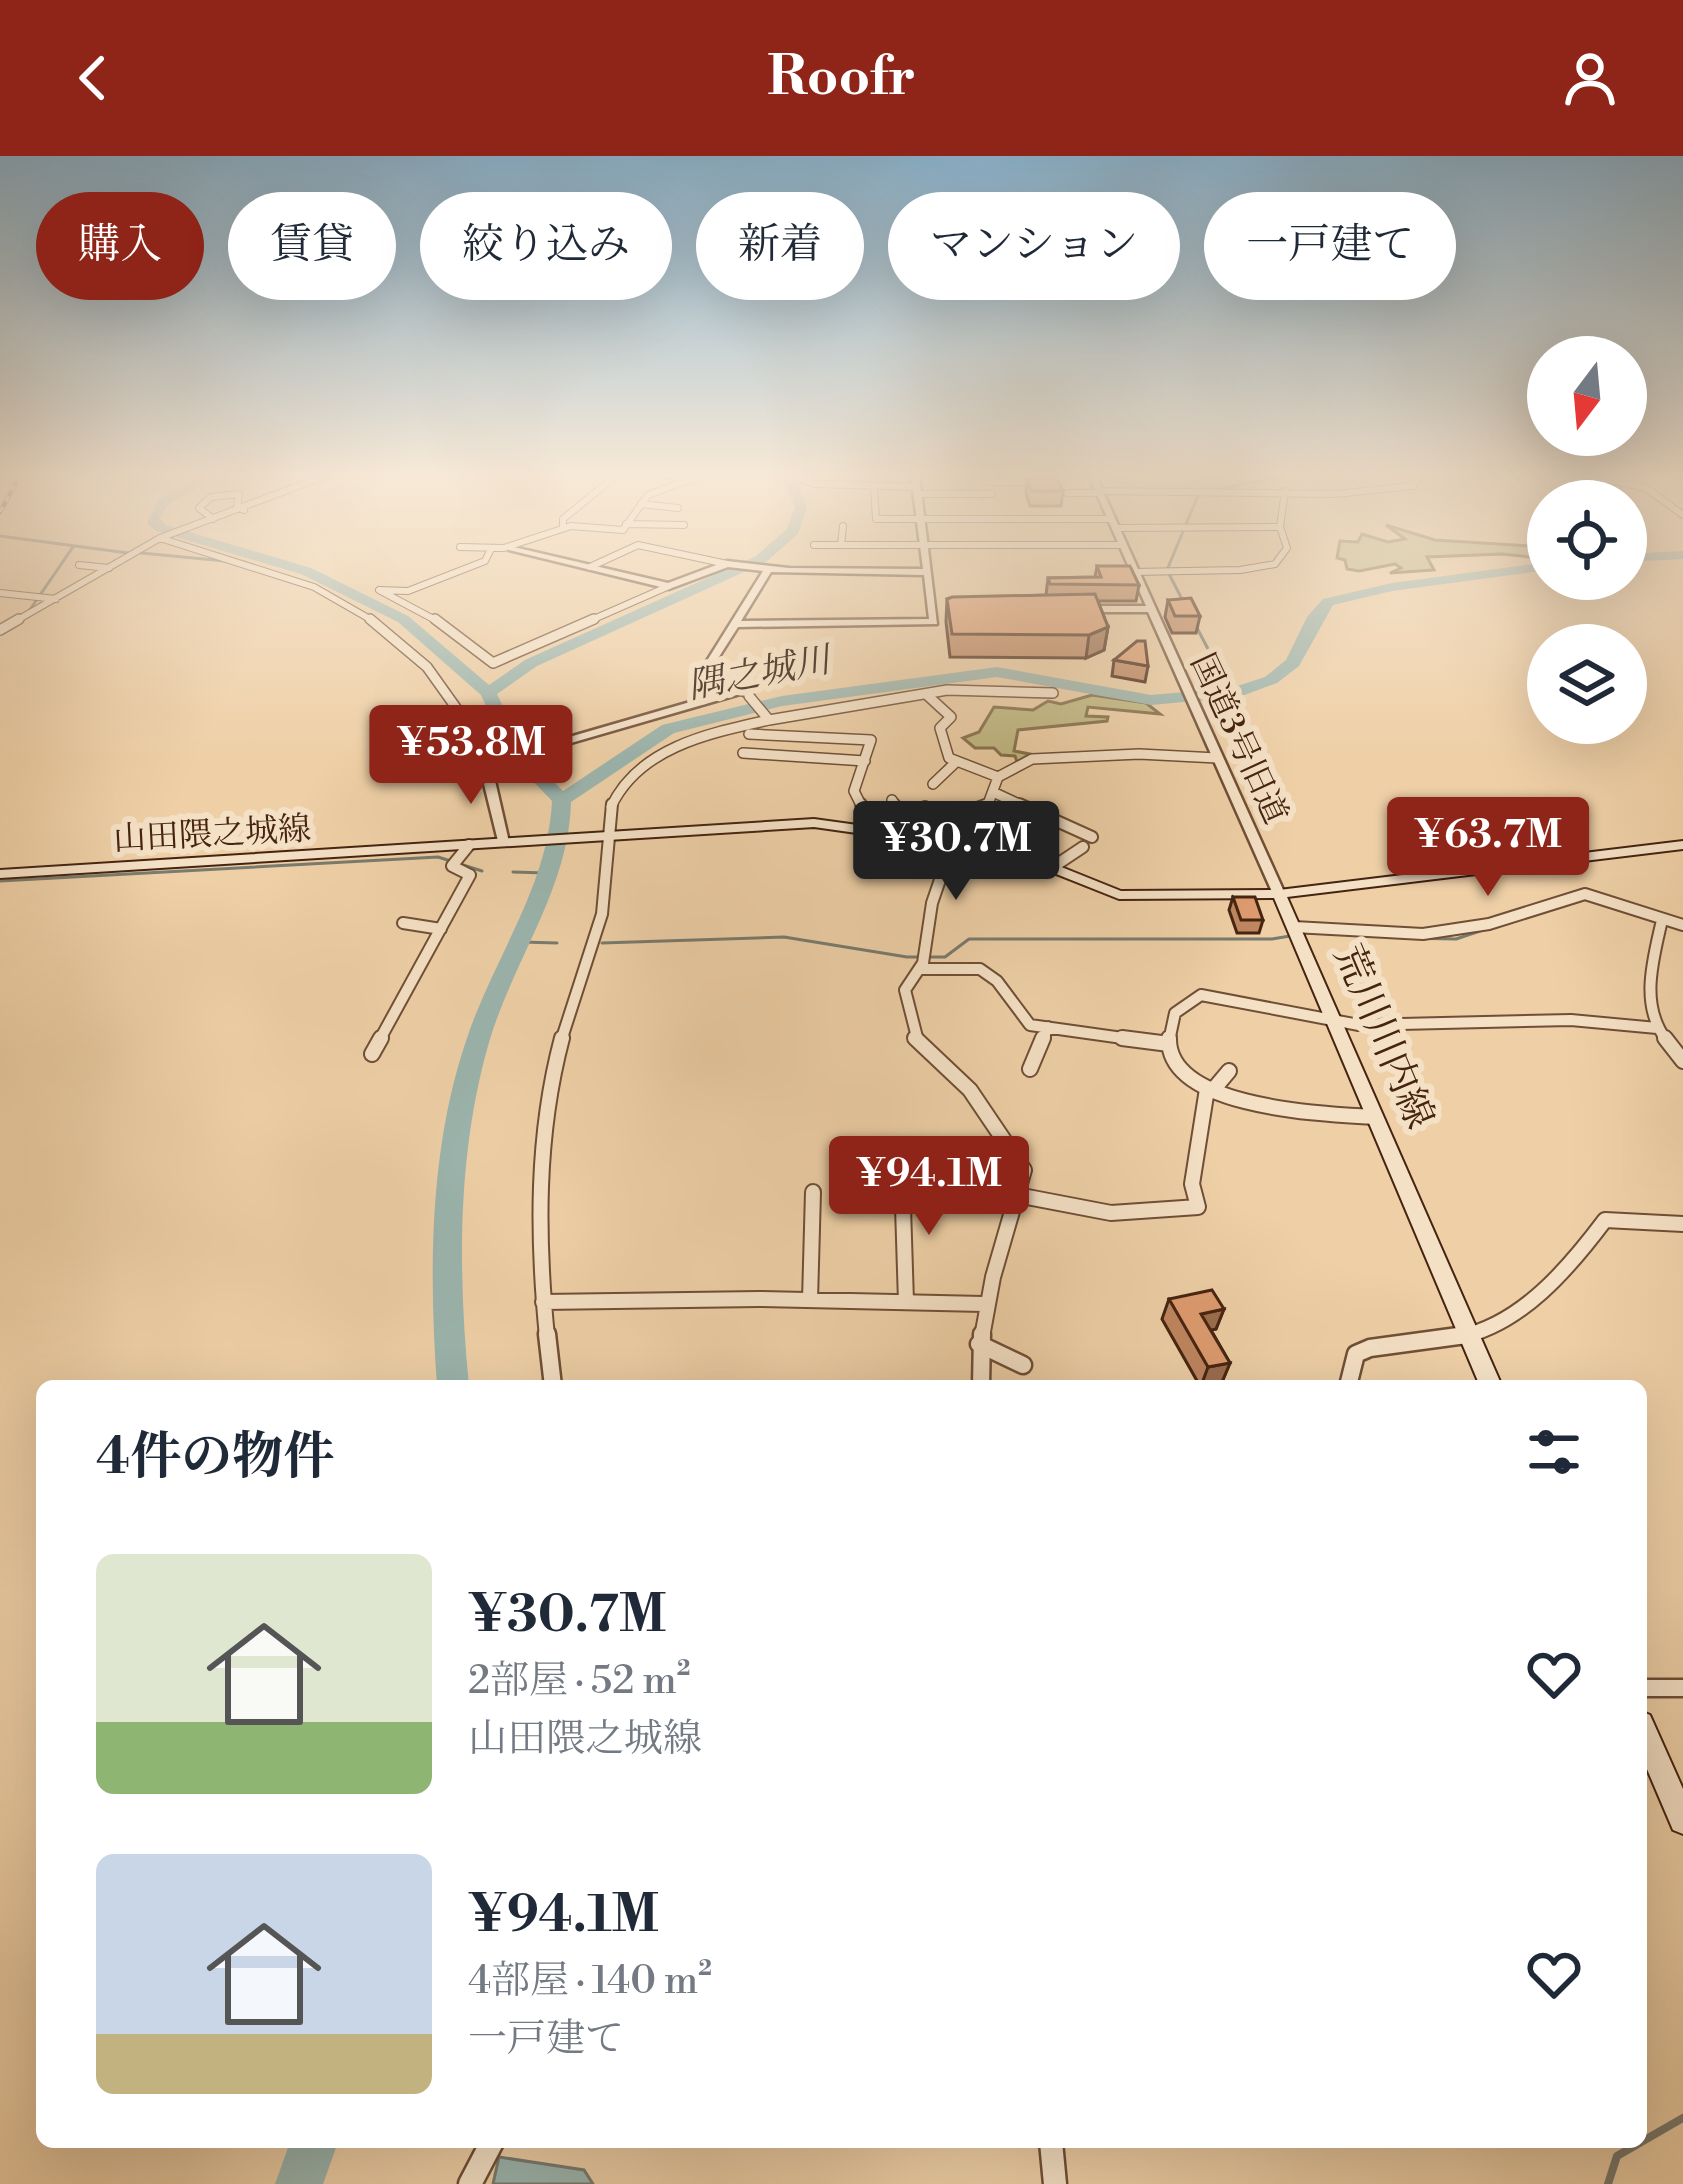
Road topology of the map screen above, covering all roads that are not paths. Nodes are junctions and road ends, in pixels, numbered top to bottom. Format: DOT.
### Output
graph roads {
  1 [pos="108,569"];
  2 [pos="264,569"];
  3 [pos="466,569"];
  4 [pos="597,569"];
  5 [pos="716,569"];
  6 [pos="758,569"];
  7 [pos="928,569"];
  8 [pos="1132,569"];
  9 [pos="1248,569"];
  10 [pos="766,570"];
  11 [pos="928,572"];
  12 [pos="1133,572"];
  13 [pos="669,586"];
  14 [pos="0,593"];
  15 [pos="56,599"];
  16 [pos="932,608"];
  17 [pos="954,608"];
  18 [pos="1063,609"];
  19 [pos="1150,609"];
  20 [pos="735,624"];
  21 [pos="0,630"];
  22 [pos="746,693"];
  23 [pos="1053,693"];
  24 [pos="927,694"];
  25 [pos="769,719"];
  26 [pos="749,734"];
  27 [pos="742,753"];
  28 [pos="1217,758"];
  29 [pos="496,760"];
  30 [pos="866,761"];
  31 [pos="955,763"];
  32 [pos="998,777"];
  33 [pos="934,779"];
  34 [pos="992,792"];
  35 [pos="892,800"];
  36 [pos="875,830"];
  37 [pos="1092,837"];
  38 [pos="602,838"];
  39 [pos="912,838"];
  40 [pos="952,841"];
  41 [pos="509,842"];
  42 [pos="469,845"];
  43 [pos="1683,845"];
  44 [pos="1083,847"];
  45 [pos="1050,869"];
  46 [pos="0,874"];
  47 [pos="1280,893"];
  48 [pos="1662,920"];
  49 [pos="403,923"];
  50 [pos="1683,925"];
  51 [pos="441,929"];
  52 [pos="1296,932"];
  53 [pos="922,962"];
  54 [pos="1333,1021"];
  55 [pos="1048,1027"];
  56 [pos="1657,1028"];
  57 [pos="1169,1044"];
  58 [pos="372,1054"];
  59 [pos="1683,1061"];
  60 [pos="1030,1069"];
  61 [pos="1229,1071"];
  62 [pos="1210,1089"];
  63 [pos="1375,1117"];
  64 [pos="902,1175"];
  65 [pos="813,1192"];
  66 [pos="1017,1195"];
  67 [pos="1683,1224"];
  68 [pos="810,1300"];
  69 [pos="543,1302"];
  70 [pos="906,1302"];
  71 [pos="983,1304"];
  72 [pos="1469,1336"];
  73 [pos="979,1344"];
  74 [pos="1023,1365"];
  75 [pos="553,1380"];
  76 [pos="981,1380"];
  77 [pos="1350,1380"];
  78 [pos="1488,1380"];
  79 [pos="1647,1688"];
  80 [pos="1683,1688"];
  81 [pos="1647,1738"];
  82 [pos="1683,1820"];
  83 [pos="489,2148"];
  84 [pos="1052,2148"];
  85 [pos="470,2184"];
  86 [pos="1055,2184"];
  1 -- 15 [label="street"];
  2 -- 29 [label="street"];
  3 -- 13 [label="street"];
  4 -- 13 [label="street"];
  5 -- 13 [label="street"];
  6 -- 10 [label="street"];
  7 -- 11 [label="street"];
  8 -- 12 [label="street, 国道3号旧道"];
  9 -- 12 [label="street"];
  10 -- 11 [label="street"];
  10 -- 20 [label="street"];
  11 -- 16 [label="street"];
  12 -- 19 [label="street, 国道3号旧道"];
  14 -- 15 [label="street"];
  15 -- 21 [label="street"];
  16 -- 17 [label="street"];
  16 -- 20 [label="street"];
  18 -- 19 [label="street"];
  19 -- 28 [label="street, 国道3号旧道"];
  20 -- 22 [label="street"];
  22 -- 25 [label="street"];
  22 -- 29 [label="street"];
  23 -- 24 [label="street"];
  24 -- 25 [label="street"];
  24 -- 31 [label="street"];
  25 -- 38 [label="street"];
  26 -- 30 [label="street"];
  27 -- 30 [label="street"];
  28 -- 32 [label="street"];
  28 -- 47 [label="street, 国道3号旧道"];
  29 -- 41 [label="street"];
  30 -- 36 [label="street"];
  31 -- 32 [label="street"];
  31 -- 33 [label="street"];
  32 -- 34 [label="street"];
  34 -- 37 [label="street"];
  34 -- 40 [label="street"];
  35 -- 39 [label="street"];
  36 -- 38 [label="main road, 山田隈之城線"];
  36 -- 39 [label="main road, 山田隈之城線"];
  38 -- 41 [label="main road, 山田隈之城線"];
  38 -- 69 [label="street"];
  39 -- 40 [label="main road, 山田隈之城線"];
  40 -- 45 [label="main road, 山田隈之城線"];
  40 -- 53 [label="street"];
  41 -- 42 [label="main road, 山田隈之城線"];
  42 -- 46 [label="main road, 山田隈之城線"];
  42 -- 51 [label="street"];
  43 -- 47 [label="main road, 荒川川内線"];
  44 -- 45 [label="street"];
  45 -- 47 [label="main road, 山田隈之城線"];
  47 -- 52 [label="main road, 荒川川内線"];
  48 -- 50 [label="street"];
  48 -- 52 [label="street"];
  48 -- 56 [label="street"];
  49 -- 51 [label="street"];
  51 -- 58 [label="street"];
  52 -- 54 [label="main road, 荒川川内線"];
  53 -- 55 [label="street"];
  53 -- 66 [label="street"];
  54 -- 56 [label="street"];
  54 -- 57 [label="street"];
  54 -- 63 [label="main road, 荒川川内線"];
  55 -- 57 [label="street"];
  55 -- 60 [label="street"];
  56 -- 59 [label="street"];
  57 -- 62 [label="street"];
  61 -- 62 [label="street"];
  62 -- 63 [label="street"];
  62 -- 66 [label="street"];
  63 -- 72 [label="main road, 荒川川内線"];
  64 -- 70 [label="street"];
  65 -- 68 [label="street"];
  66 -- 71 [label="street"];
  67 -- 72 [label="street"];
  68 -- 69 [label="street"];
  68 -- 70 [label="street"];
  69 -- 75 [label="street"];
  70 -- 71 [label="street"];
  71 -- 73 [label="street"];
  72 -- 77 [label="street"];
  72 -- 78 [label="main road, 荒川川内線"];
  73 -- 74 [label="street"];
  73 -- 76 [label="street"];
  79 -- 80 [label="street"];
  81 -- 82 [label="main road"];
  83 -- 85 [label="street"];
  84 -- 86 [label="street"];
}
